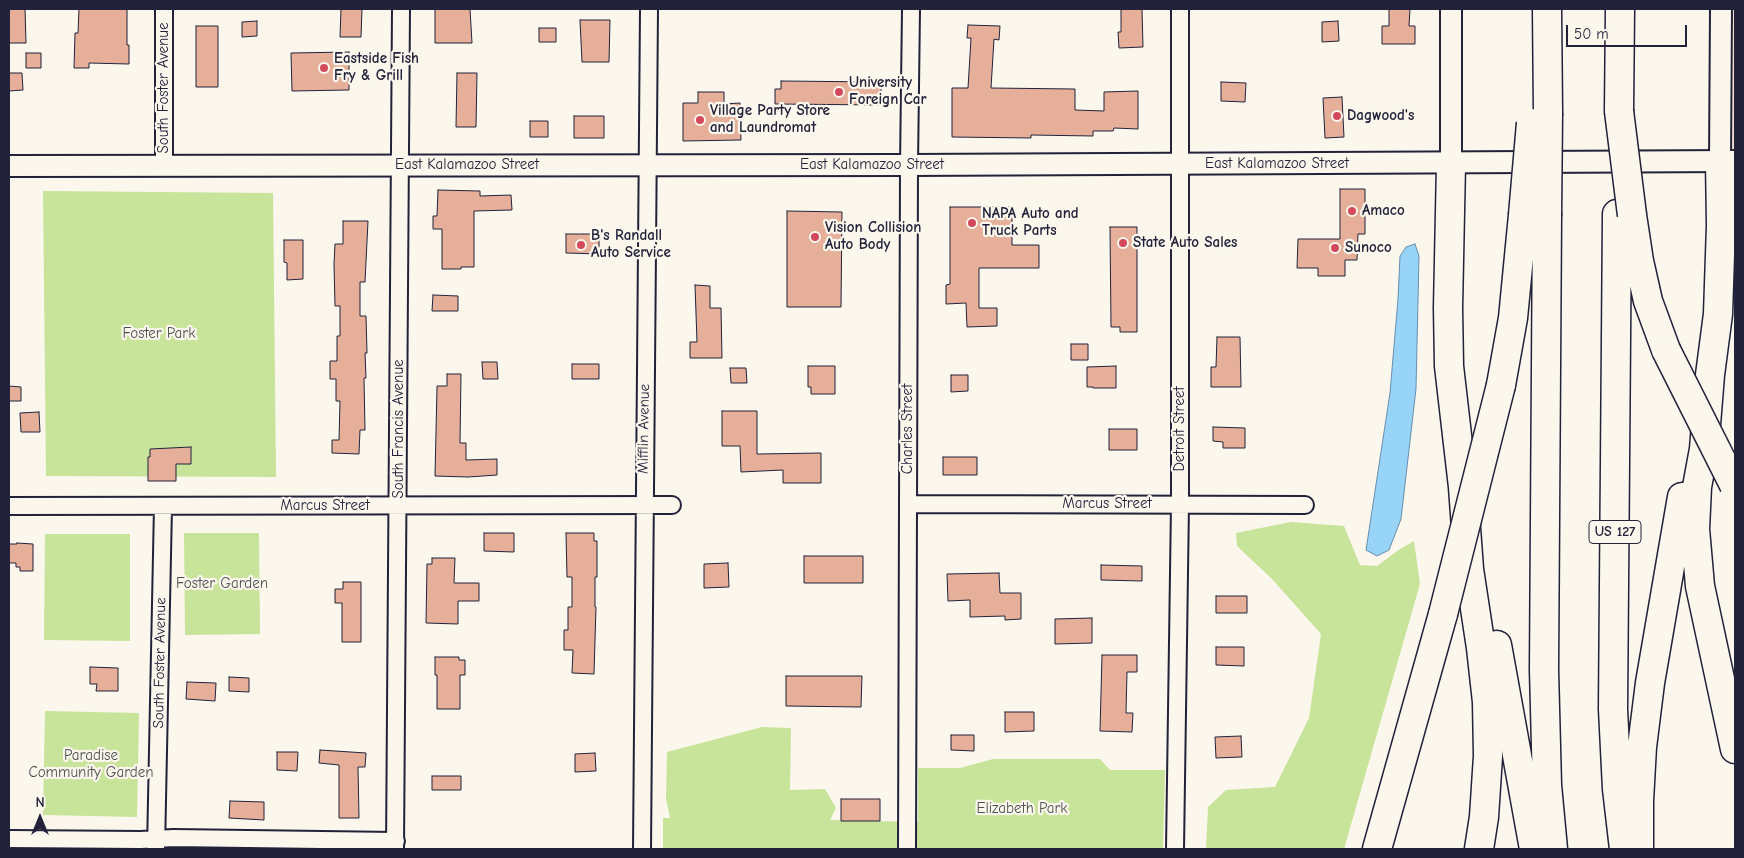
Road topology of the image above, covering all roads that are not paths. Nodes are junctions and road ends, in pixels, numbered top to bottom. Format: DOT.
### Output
graph roads {
  1 [pos="164,9"];
  2 [pos="402,9"];
  3 [pos="649,9"];
  4 [pos="911,9"];
  5 [pos="1180,9"];
  6 [pos="1450,9"];
  7 [pos="1540,9"];
  8 [pos="1547,9"];
  9 [pos="1620,9"];
  10 [pos="1721,9"];
  11 [pos="1540,112"];
  12 [pos="1728,161"];
  13 [pos="647,164"];
  14 [pos="1180,164"];
  15 [pos="1451,164"];
  16 [pos="909,165"];
  17 [pos="9,166"];
  18 [pos="400,166"];
  19 [pos="164,167"];
  20 [pos="1624,215"];
  21 [pos="1535,216"];
  22 [pos="1710,375"];
  23 [pos="1463,487"];
  24 [pos="1735,487"];
  25 [pos="908,504"];
  26 [pos="1180,504"];
  27 [pos="644,505"];
  28 [pos="672,505"];
  29 [pos="1305,505"];
  30 [pos="9,506"];
  31 [pos="163,506"];
  32 [pos="398,506"];
  33 [pos="1735,749"];
  34 [pos="9,839"];
  35 [pos="156,844"];
  36 [pos="396,845"];
  37 [pos="642,849"];
  38 [pos="907,849"];
  39 [pos="1175,849"];
  40 [pos="1377,849"];
  41 [pos="1479,849"];
  42 [pos="1534,849"];
  43 [pos="1553,849"];
  44 [pos="1624,849"];
  45 [pos="1639,849"];
  1 -- 19 [label="street, South Foster Avenue"];
  2 -- 18 [label="street, South Francis Avenue"];
  3 -- 13 [label="street, Mifflin Avenue"];
  4 -- 16 [label="street, Charles Street"];
  5 -- 14 [label="street, Detroit Street"];
  6 -- 15 [label="street"];
  7 -- 11 [label="highway"];
  8 -- 11 [label="highway"];
  9 -- 20 [label="highway, US 127, bridge"];
  10 -- 12 [label="street"];
  11 -- 21 [label="highway, bridge"];
  12 -- 15 [label="street, East Kalamazoo Street"];
  12 -- 22 [label="highway"];
  13 -- 16 [label="street, East Kalamazoo Street"];
  13 -- 18 [label="street, East Kalamazoo Street"];
  13 -- 27 [label="street, Mifflin Avenue"];
  14 -- 15 [label="street, East Kalamazoo Street"];
  14 -- 16 [label="street, East Kalamazoo Street"];
  14 -- 26 [label="street, Detroit Street"];
  15 -- 23 [label="highway"];
  16 -- 25 [label="street, Charles Street"];
  17 -- 19 [label="street, East Kalamazoo Street"];
  18 -- 19 [label="street, East Kalamazoo Street"];
  18 -- 32 [label="street, South Francis Avenue"];
  20 -- 24 [label="highway, bridge"];
  20 -- 44 [label="highway, US 127"];
  21 -- 40 [label="highway, bridge"];
  21 -- 43 [label="highway"];
  22 -- 33 [label="highway"];
  22 -- 45 [label="highway"];
  23 -- 41 [label="highway"];
  23 -- 42 [label="highway"];
  25 -- 26 [label="street, Marcus Street"];
  25 -- 38 [label="street, Charles Street"];
  26 -- 29 [label="street, Marcus Street"];
  26 -- 39 [label="street, Detroit Street"];
  27 -- 28 [label="street, Marcus Street"];
  27 -- 32 [label="street, Marcus Street"];
  27 -- 37 [label="street, Mifflin Avenue"];
  30 -- 31 [label="street, Marcus Street"];
  31 -- 32 [label="street, Marcus Street"];
  31 -- 35 [label="street, South Foster Avenue"];
  32 -- 36 [label="street, South Francis Avenue"];
  34 -- 35 [label="street"];
  35 -- 36 [label="street"];
}
